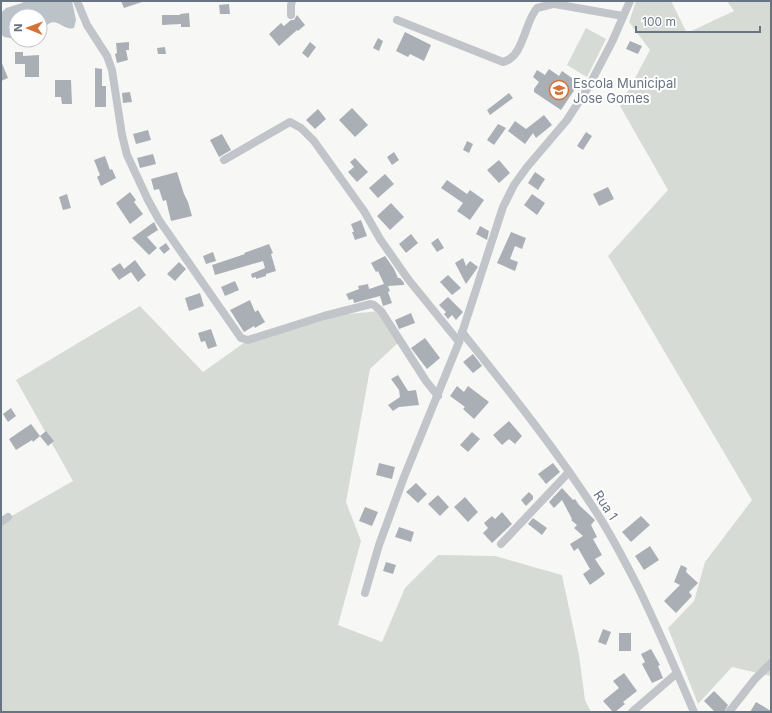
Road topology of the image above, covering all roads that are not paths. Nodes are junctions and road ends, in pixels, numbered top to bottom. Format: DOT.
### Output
graph roads {
  1 [pos="77,1"];
  2 [pos="292,1"];
  3 [pos="542,1"];
  4 [pos="630,1"];
  5 [pos="553,4"];
  6 [pos="291,15"];
  7 [pos="623,16"];
  8 [pos="397,20"];
  9 [pos="224,160"];
  10 [pos="462,332"];
  11 [pos="459,342"];
  12 [pos="438,396"];
  13 [pos="569,472"];
  14 [pos="501,544"];
  15 [pos="365,593"];
  16 [pos="771,663"];
  17 [pos="677,673"];
  18 [pos="632,712"];
  19 [pos="694,712"];
  20 [pos="729,712"];
  1 -- 12 [label="street"];
  2 -- 6 [label="street"];
  3 -- 5 [label="street"];
  4 -- 7 [label="street"];
  5 -- 7 [label="street"];
  5 -- 8 [label="street"];
  7 -- 10 [label="street"];
  9 -- 11 [label="street"];
  10 -- 11 [label="street"];
  10 -- 13 [label="street, Rua 1"];
  11 -- 12 [label="street"];
  12 -- 15 [label="street"];
  13 -- 14 [label="street"];
  13 -- 17 [label="street, Rua 1"];
  16 -- 20 [label="street"];
  17 -- 18 [label="street"];
  17 -- 19 [label="street, Rua 1"];
}
